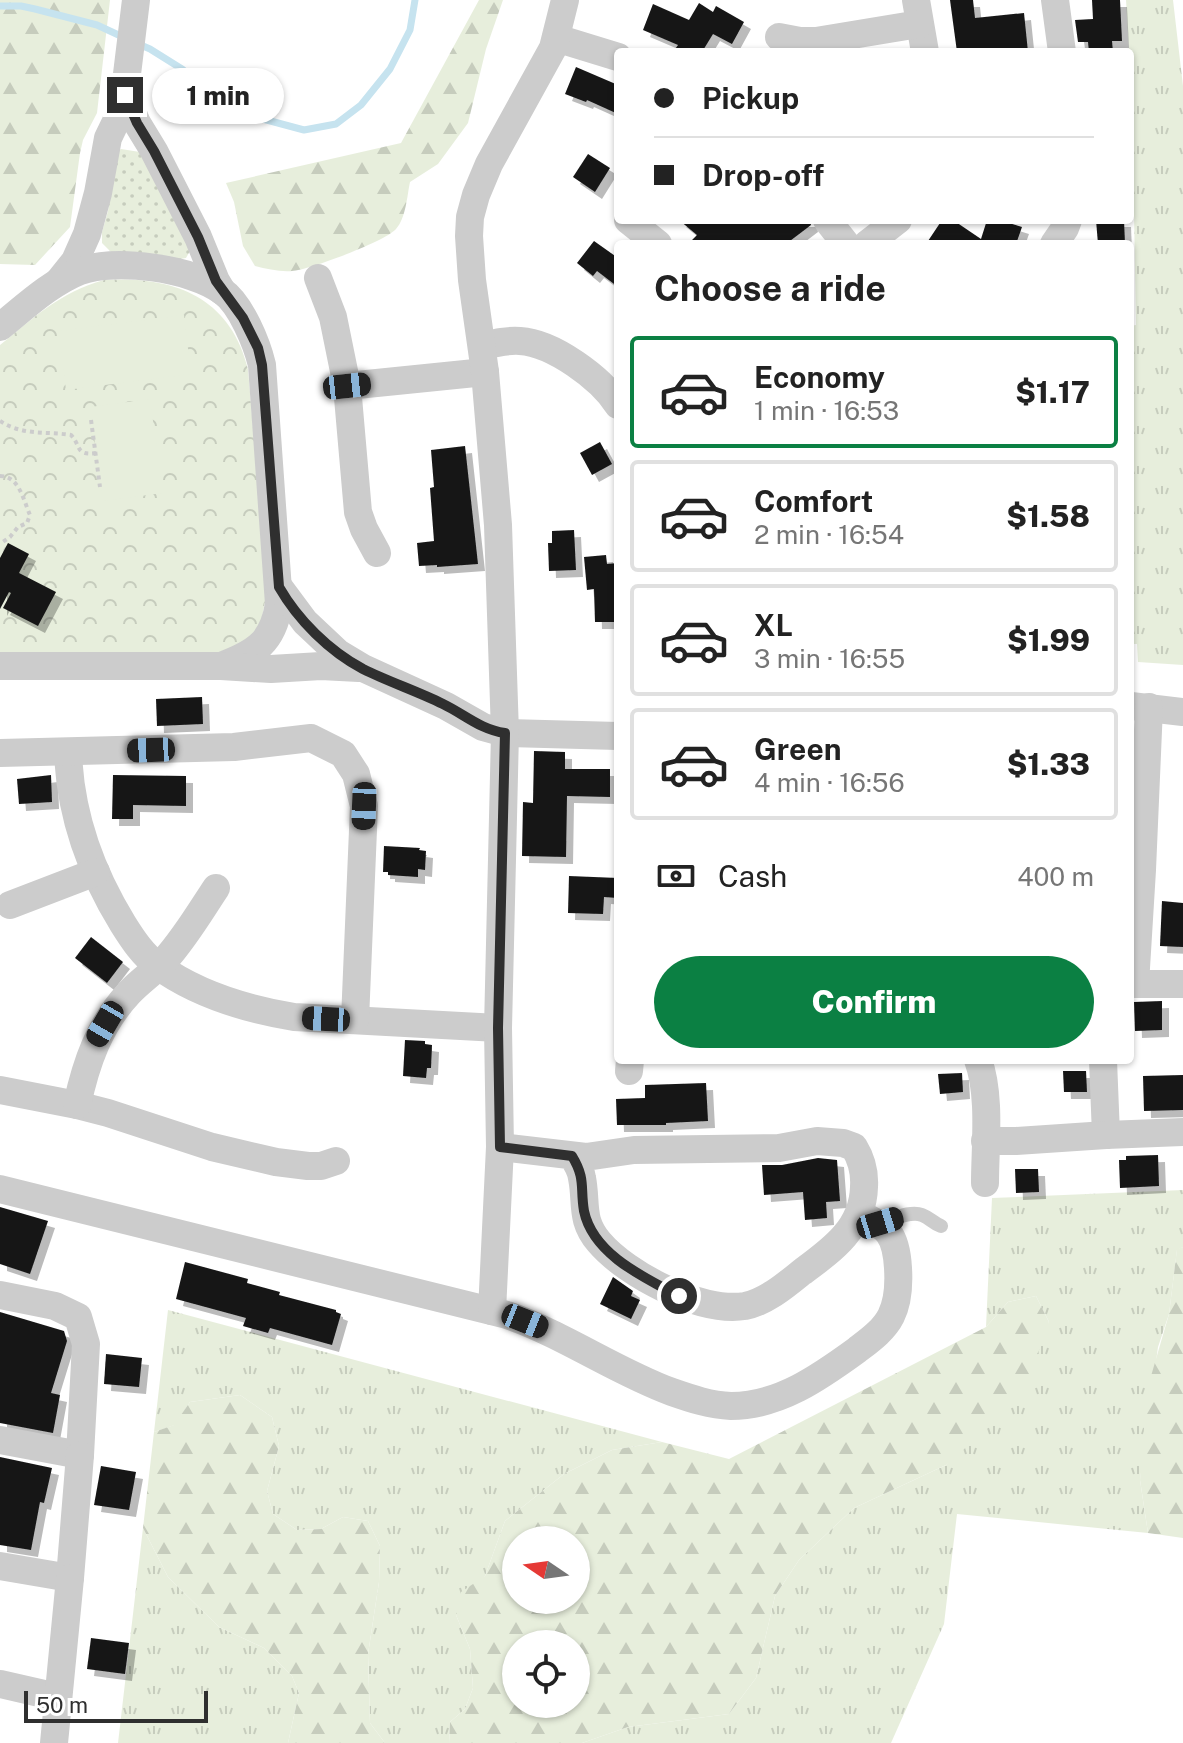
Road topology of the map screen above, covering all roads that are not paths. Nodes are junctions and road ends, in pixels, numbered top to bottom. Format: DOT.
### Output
graph roads {
  1 [pos="136,0"];
  2 [pos="565,0"];
  3 [pos="1055,0"];
  4 [pos="918,12"];
  5 [pos="779,37"];
  6 [pos="556,38"];
  7 [pos="848,44"];
  8 [pos="924,48"];
  9 [pos="1062,48"];
  10 [pos="614,56"];
  11 [pos="125,93"];
  12 [pos="633,224"];
  13 [pos="830,224"];
  14 [pos="893,224"];
  15 [pos="653,240"];
  16 [pos="843,240"];
  17 [pos="872,240"];
  18 [pos="318,278"];
  19 [pos="59,282"];
  20 [pos="222,291"];
  21 [pos="0,327"];
  22 [pos="484,359"];
  23 [pos="347,386"];
  24 [pos="614,398"];
  25 [pos="377,553"];
  26 [pos="279,587"];
  27 [pos="0,666"];
  28 [pos="221,666"];
  29 [pos="363,668"];
  30 [pos="1139,706"];
  31 [pos="1183,712"];
  32 [pos="505,733"];
  33 [pos="614,736"];
  34 [pos="68,752"];
  35 [pos="0,753"];
  36 [pos="1137,822"];
  37 [pos="1136,870"];
  38 [pos="96,872"];
  39 [pos="216,888"];
  40 [pos="10,905"];
  41 [pos="1134,946"];
  42 [pos="158,967"];
  43 [pos="1134,984"];
  44 [pos="1182,984"];
  45 [pos="355,1020"];
  46 [pos="498,1028"];
  47 [pos="979,1064"];
  48 [pos="1103,1064"];
  49 [pos="0,1090"];
  50 [pos="77,1105"];
  51 [pos="1183,1132"];
  52 [pos="1106,1135"];
  53 [pos="985,1141"];
  54 [pos="500,1147"];
  55 [pos="572,1156"];
  56 [pos="336,1161"];
  57 [pos="985,1183"];
  58 [pos="0,1189"];
  59 [pos="869,1219"];
  60 [pos="941,1226"];
  61 [pos="0,1295"];
  62 [pos="492,1311"];
  63 [pos="0,1440"];
  64 [pos="80,1455"];
  65 [pos="0,1566"];
  66 [pos="70,1578"];
  67 [pos="0,1684"];
  68 [pos="57,1697"];
  69 [pos="54,1743"];
  1 -- 11 [label="street"];
  2 -- 6 [label="street"];
  3 -- 9 [label="street"];
  4 -- 7 [label="street"];
  4 -- 8 [label="street"];
  5 -- 7 [label="street"];
  6 -- 10 [label="street"];
  6 -- 22 [label="street"];
  11 -- 19 [label="street"];
  11 -- 20 [label="street"];
  12 -- 15 [label="street"];
  13 -- 16 [label="street"];
  14 -- 17 [label="street"];
  18 -- 23 [label="street"];
  19 -- 20 [label="street"];
  19 -- 21 [label="street"];
  20 -- 26 [label="street"];
  22 -- 23 [label="street"];
  22 -- 24 [label="street"];
  22 -- 32 [label="street"];
  23 -- 25 [label="street"];
  26 -- 28 [label="street"];
  26 -- 29 [label="street"];
  27 -- 28 [label="street"];
  28 -- 29 [label="street"];
  29 -- 32 [label="street"];
  30 -- 31 [label="street"];
  30 -- 36 [label="street"];
  32 -- 33 [label="street"];
  32 -- 46 [label="street"];
  34 -- 35 [label="street"];
  34 -- 38 [label="street"];
  34 -- 45 [label="street"];
  36 -- 37 [label="street"];
  37 -- 41 [label="street"];
  38 -- 40 [label="street"];
  38 -- 42 [label="street"];
  39 -- 42 [label="street"];
  42 -- 45 [label="street"];
  42 -- 50 [label="street"];
  43 -- 44 [label="street"];
  45 -- 46 [label="street"];
  46 -- 54 [label="street"];
  47 -- 53 [label="street"];
  48 -- 52 [label="street"];
  49 -- 50 [label="street"];
  50 -- 56 [label="street"];
  51 -- 52 [label="street"];
  52 -- 53 [label="street"];
  53 -- 57 [label="street"];
  54 -- 55 [label="street"];
  54 -- 62 [label="street"];
  55 -- 59 [label="street"];
  55 -- 59 [label="street"];
  58 -- 62 [label="street"];
  59 -- 60 [label="lane"];
  59 -- 62 [label="street"];
  61 -- 64 [label="street"];
  63 -- 64 [label="street"];
  64 -- 66 [label="street"];
  65 -- 66 [label="street"];
  66 -- 68 [label="street"];
  67 -- 68 [label="street"];
  68 -- 69 [label="street"];
}
